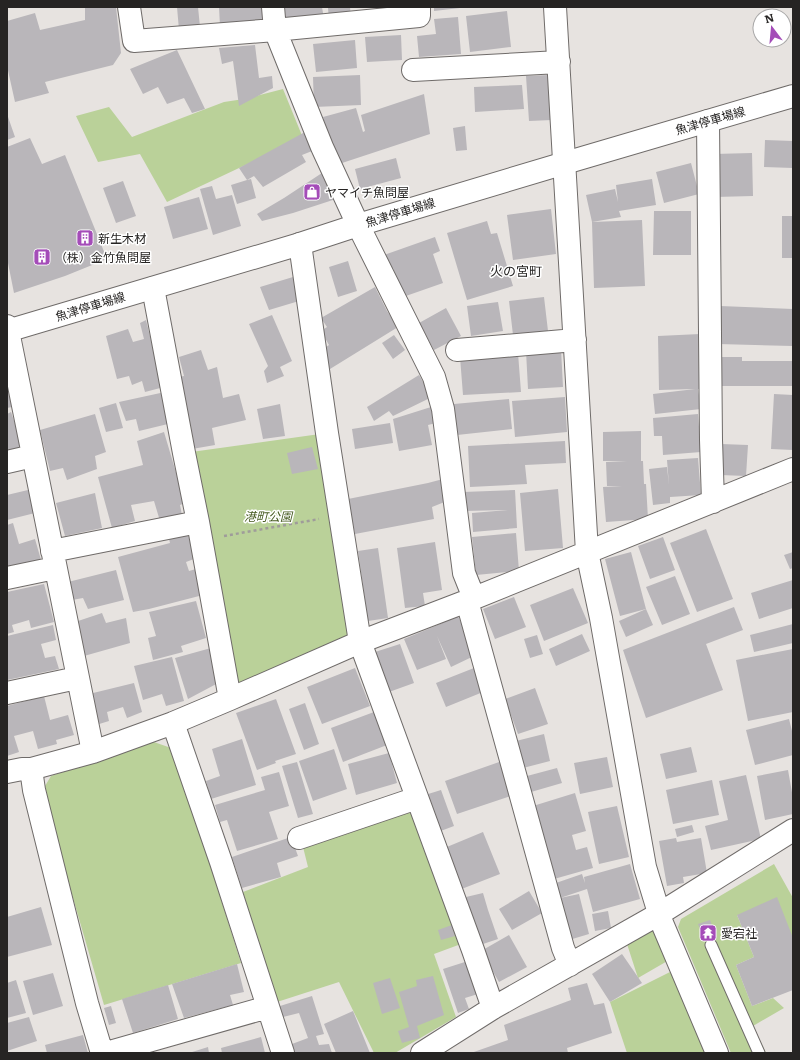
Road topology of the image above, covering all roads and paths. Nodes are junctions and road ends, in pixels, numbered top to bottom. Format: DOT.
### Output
graph roads {
  1 [pos="129,7"];
  2 [pos="273,7"];
  3 [pos="419,7"];
  4 [pos="555,7"];
  5 [pos="275,30"];
  6 [pos="559,62"];
  7 [pos="413,70"];
  8 [pos="793,96"];
  9 [pos="708,121"];
  10 [pos="565,163"];
  11 [pos="358,225"];
  12 [pos="300,244"];
  13 [pos="153,288"];
  14 [pos="7,329"];
  15 [pos="576,340"];
  16 [pos="457,350"];
  17 [pos="33,456"];
  18 [pos="7,462"];
  19 [pos="793,469"];
  20 [pos="713,502"];
  21 [pos="318,512"];
  22 [pos="200,531"];
  23 [pos="587,552"];
  24 [pos="54,559"];
  25 [pos="7,578"];
  26 [pos="470,600"];
  27 [pos="360,642"];
  28 [pos="78,678"];
  29 [pos="7,693"];
  30 [pos="230,699"];
  31 [pos="173,723"];
  32 [pos="93,752"];
  33 [pos="31,769"];
  34 [pos="7,772"];
  35 [pos="417,798"];
  36 [pos="793,830"];
  37 [pos="300,838"];
  38 [pos="659,914"];
  39 [pos="711,946"];
  40 [pos="570,965"];
  41 [pos="268,1007"];
  42 [pos="493,1008"];
  43 [pos="102,1053"];
  44 [pos="106,1053"];
  45 [pos="283,1053"];
  46 [pos="422,1053"];
  47 [pos="717,1053"];
  48 [pos="759,1053"];
  1 -- 5 [label="street"];
  2 -- 5 [label="street"];
  3 -- 5 [label="street"];
  4 -- 6 [label="street"];
  5 -- 11 [label="street"];
  6 -- 7 [label="street"];
  6 -- 10 [label="street"];
  8 -- 9 [label="street, 魚津停車場線"];
  9 -- 10 [label="street, 魚津停車場線"];
  9 -- 20 [label="street"];
  10 -- 11 [label="street, 魚津停車場線"];
  10 -- 15 [label="street"];
  11 -- 12 [label="street, 魚津停車場線"];
  11 -- 26 [label="street"];
  12 -- 13 [label="street, 魚津停車場線"];
  12 -- 27 [label="street"];
  13 -- 14 [label="street, 魚津停車場線"];
  13 -- 22 [label="street"];
  14 -- 17 [label="street"];
  15 -- 16 [label="street"];
  15 -- 23 [label="street"];
  17 -- 18 [label="street"];
  17 -- 24 [label="street"];
  19 -- 20 [label="street"];
  20 -- 23 [label="street"];
  21 -- 22 [label="path"];
  22 -- 24 [label="street"];
  22 -- 30 [label="street"];
  23 -- 26 [label="street"];
  23 -- 38 [label="street"];
  24 -- 25 [label="street"];
  24 -- 28 [label="street"];
  26 -- 27 [label="street"];
  26 -- 40 [label="street"];
  27 -- 30 [label="street"];
  27 -- 35 [label="street"];
  28 -- 29 [label="street"];
  28 -- 32 [label="street"];
  30 -- 31 [label="street"];
  31 -- 32 [label="street"];
  31 -- 41 [label="street"];
  32 -- 33 [label="street"];
  33 -- 34 [label="street"];
  33 -- 43 [label="street"];
  35 -- 37 [label="street"];
  35 -- 42 [label="street"];
  36 -- 38 [label="street"];
  38 -- 40 [label="street"];
  38 -- 47 [label="street"];
  39 -- 48 [label="lane"];
  40 -- 42 [label="street"];
  41 -- 44 [label="street"];
  41 -- 45 [label="street"];
  42 -- 46 [label="street"];
}
